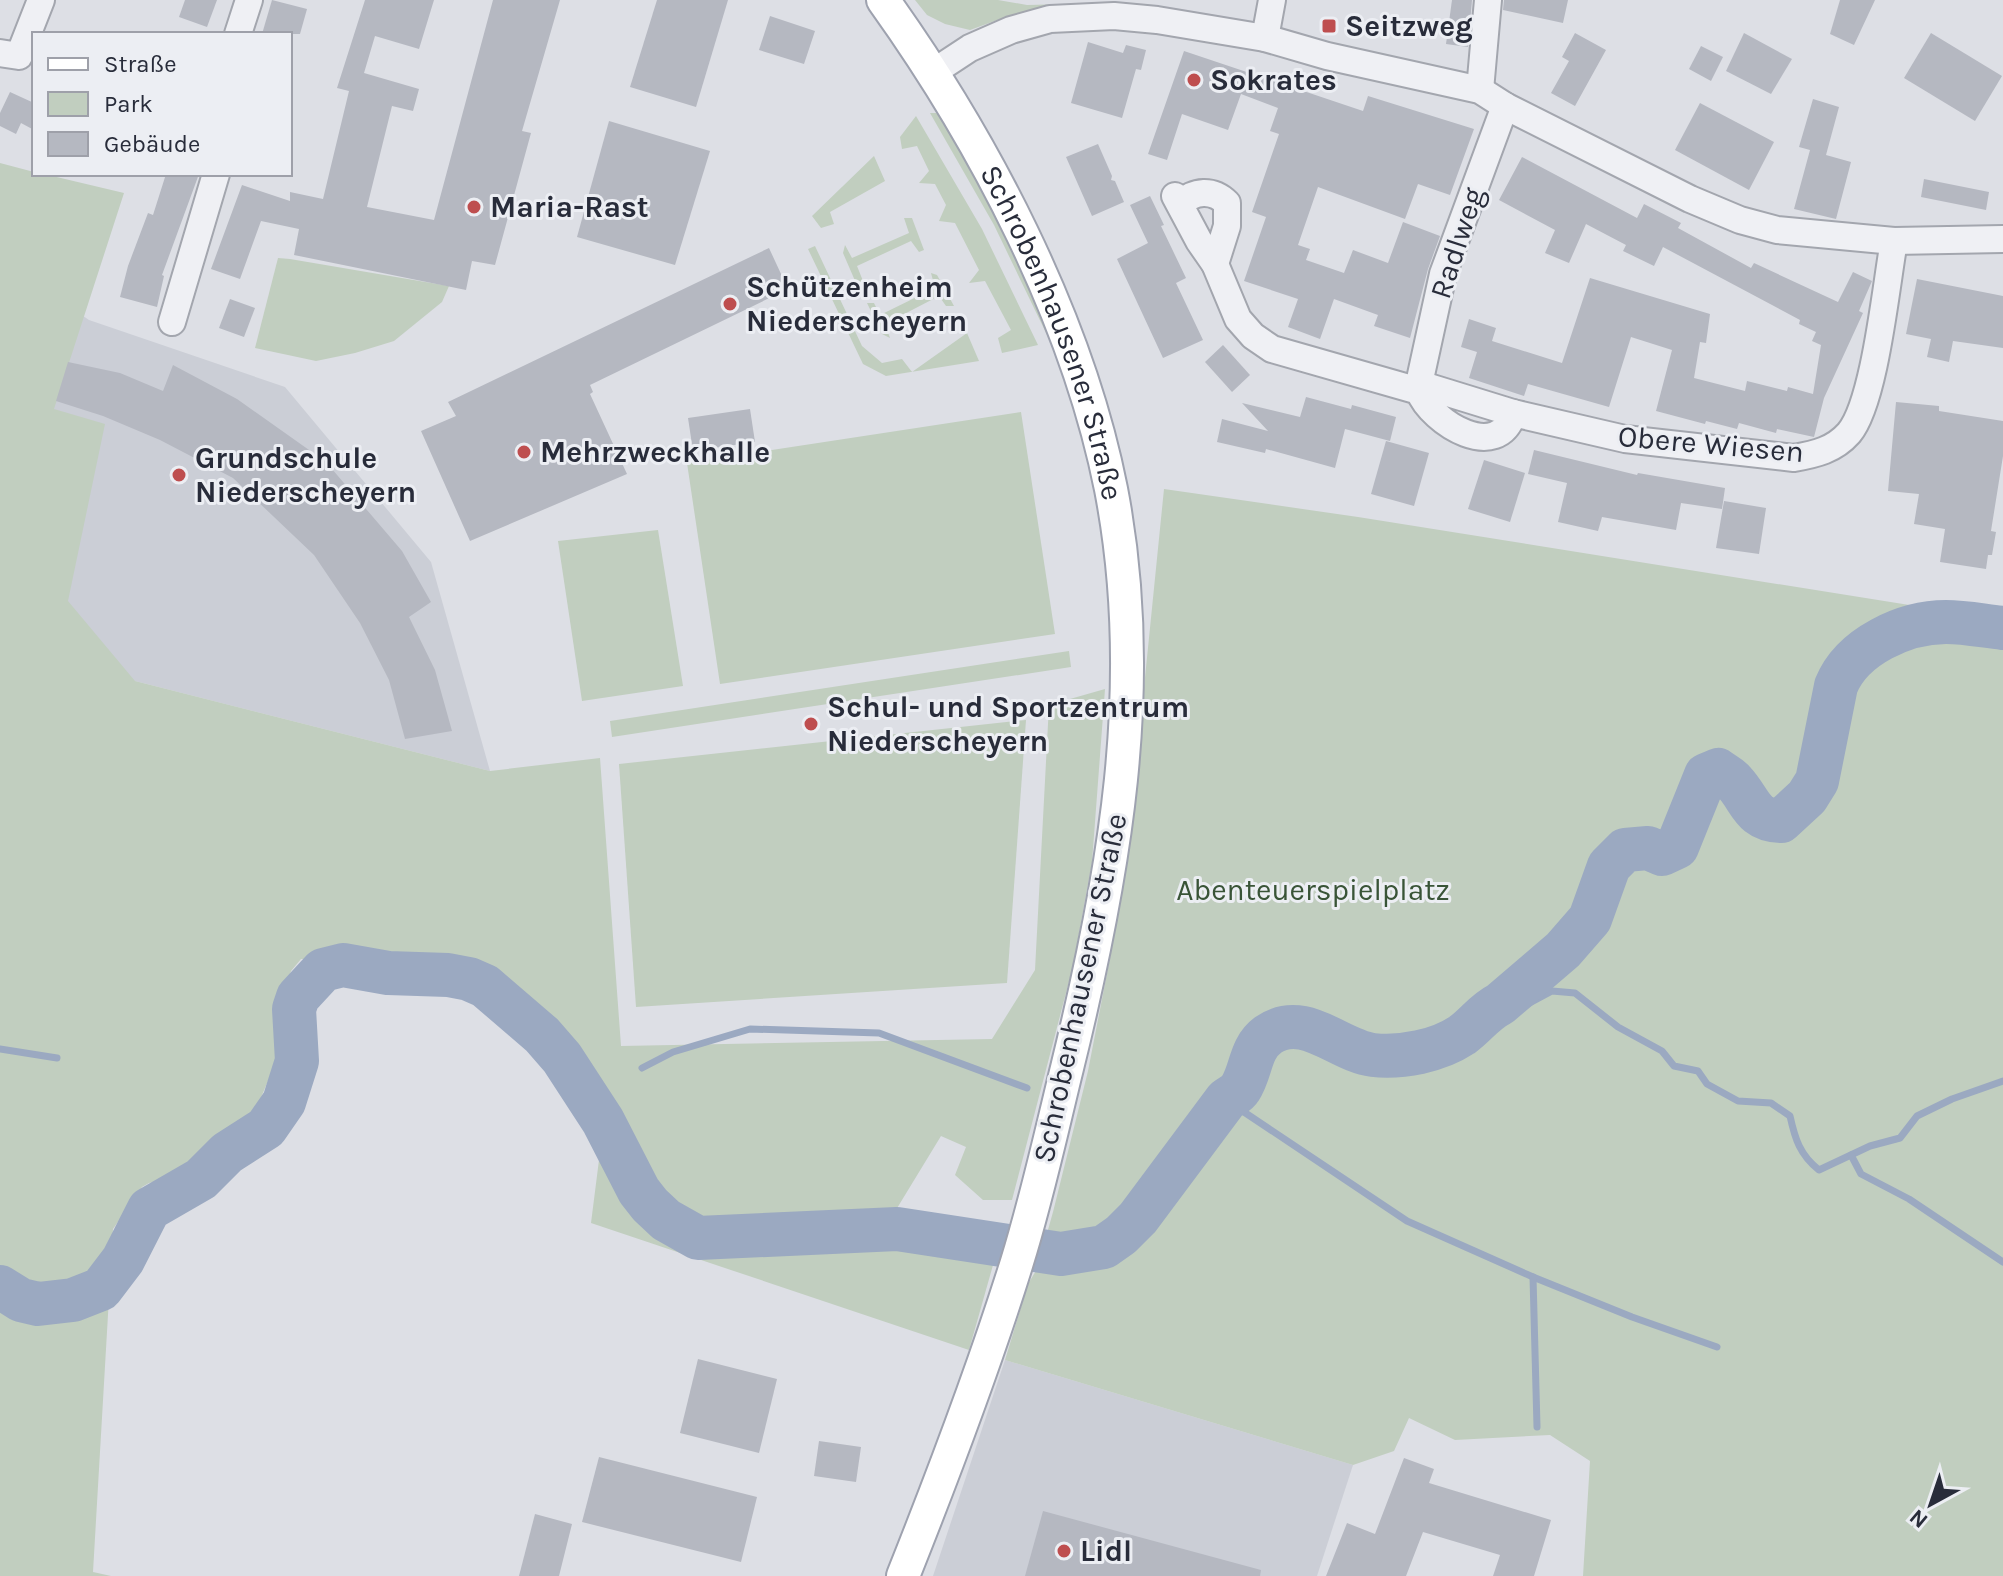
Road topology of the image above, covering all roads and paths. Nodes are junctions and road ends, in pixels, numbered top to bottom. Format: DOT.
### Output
graph roads {
  1 [pos="41,0"];
  2 [pos="249,0"];
  3 [pos="883,0"];
  4 [pos="1272,0"];
  5 [pos="1488,0"];
  6 [pos="239,32"];
  7 [pos="1265,38"];
  8 [pos="0,53"];
  9 [pos="932,73"];
  10 [pos="1480,90"];
  11 [pos="1505,106"];
  12 [pos="215,176"];
  13 [pos="2003,239"];
  14 [pos="1894,241"];
  15 [pos="1215,264"];
  16 [pos="172,322"];
  17 [pos="1419,387"];
  18 [pos="903,1576"];
  1 -- 8 [label="street"];
  2 -- 6 [label="street"];
  3 -- 9 [label="main road, Schrobenhausener Straße"];
  4 -- 7 [label="street"];
  5 -- 10 [label="street"];
  7 -- 9 [label="street"];
  7 -- 10 [label="street"];
  9 -- 18 [label="main road, Schrobenhausener Straße"];
  10 -- 11 [label="street"];
  11 -- 14 [label="street"];
  11 -- 17 [label="street, Radlweg"];
  12 -- 16 [label="street"];
  13 -- 14 [label="street"];
  14 -- 17 [label="street, Obere Wiesen"];
  15 -- 15 [label="street"];
  15 -- 17 [label="street"];
}
